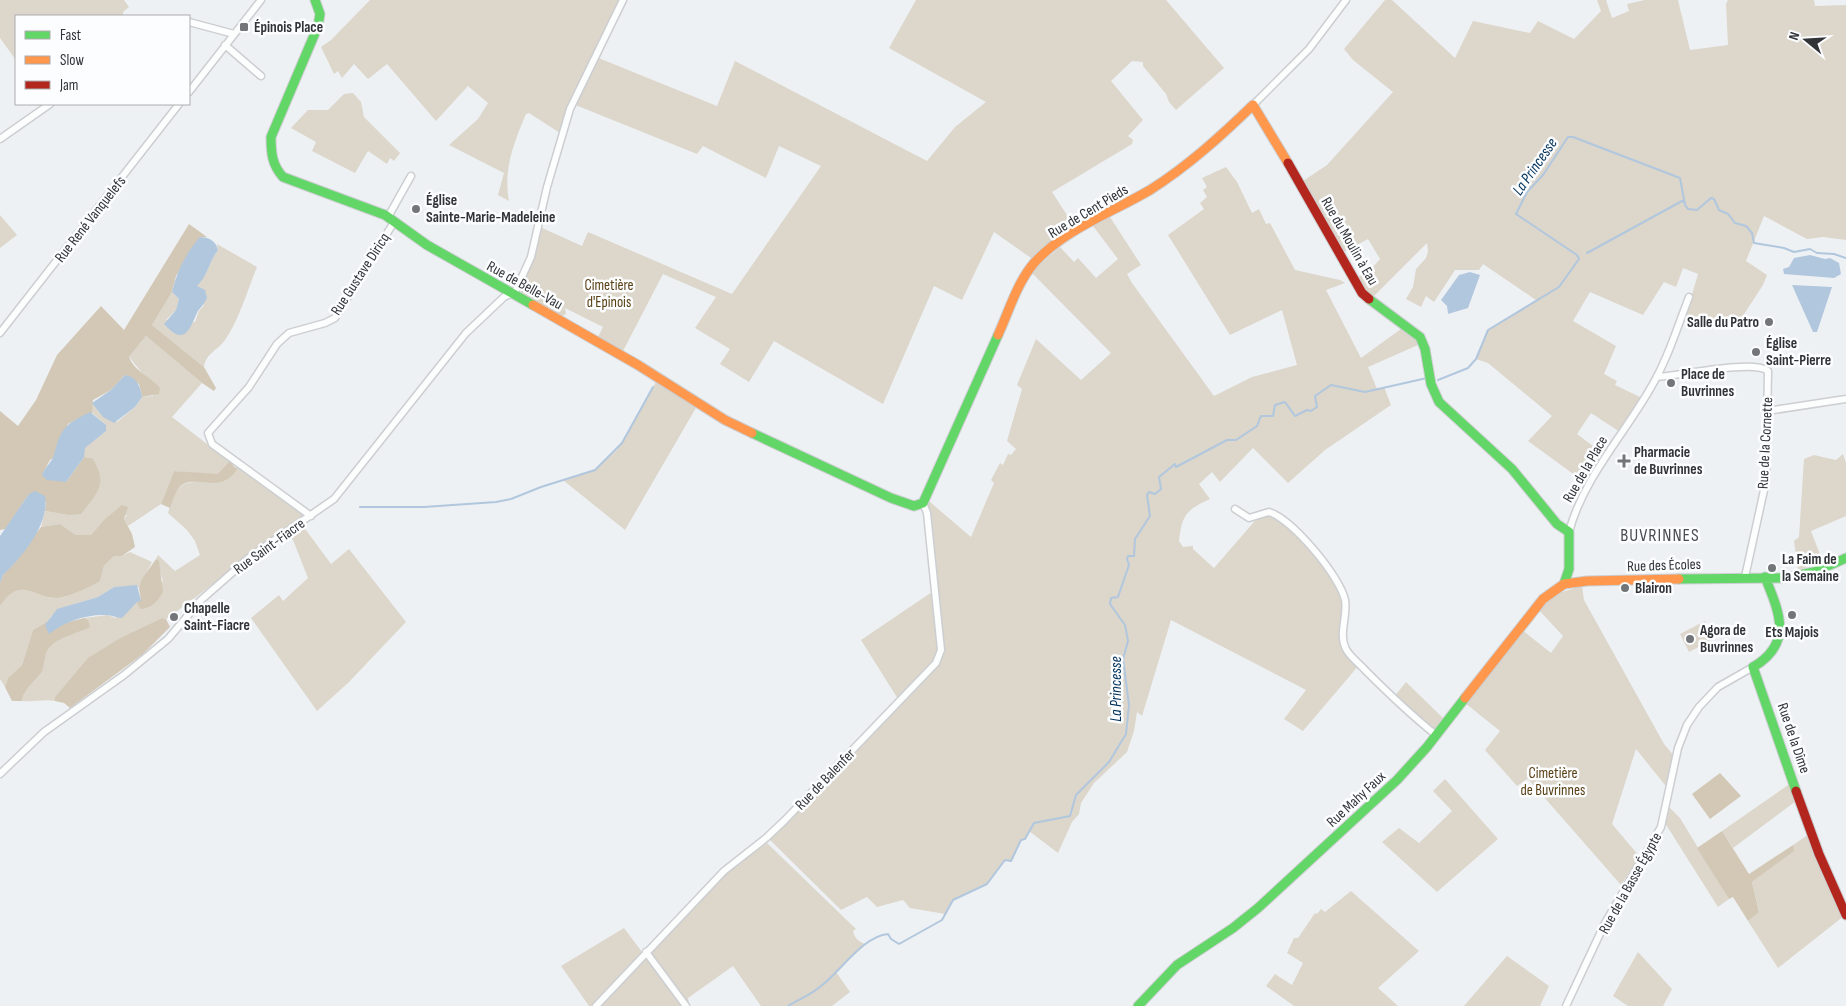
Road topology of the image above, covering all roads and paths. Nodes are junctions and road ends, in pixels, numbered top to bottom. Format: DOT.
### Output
graph roads {
  1 [pos="261,0"];
  2 [pos="315,0"];
  3 [pos="623,0"];
  4 [pos="1346,0"];
  5 [pos="190,22"];
  6 [pos="234,34"];
  7 [pos="225,45"];
  8 [pos="261,76"];
  9 [pos="190,91"];
  10 [pos="49,105"];
  11 [pos="178,105"];
  12 [pos="1253,105"];
  13 [pos="0,139"];
  14 [pos="411,176"];
  15 [pos="391,220"];
  16 [pos="511,293"];
  17 [pos="1689,297"];
  18 [pos="0,333"];
  19 [pos="1657,378"];
  20 [pos="1846,399"];
  21 [pos="1767,411"];
  22 [pos="923,503"];
  23 [pos="1235,509"];
  24 [pos="311,516"];
  25 [pos="1569,532"];
  26 [pos="1846,558"];
  27 [pos="1745,577"];
  28 [pos="1765,578"];
  29 [pos="1564,584"];
  30 [pos="1753,667"];
  31 [pos="1436,735"];
  32 [pos="0,774"];
  33 [pos="1846,915"];
  34 [pos="646,952"];
  35 [pos="596,1006"];
  36 [pos="686,1006"];
  37 [pos="1138,1006"];
  38 [pos="1566,1006"];
  1 -- 6 [label="street"];
  2 -- 15 [label="street, Rue de Belle-Vau"];
  3 -- 16 [label="street, Rue Saint-Fiacre"];
  4 -- 12 [label="street, Rue de Cent Pieds"];
  5 -- 6 [label="street"];
  6 -- 7 [label="street"];
  7 -- 8 [label="street"];
  7 -- 9 [label="street"];
  10 -- 13 [label="street"];
  11 -- 18 [label="street, Rue René Vanquelefs"];
  12 -- 22 [label="street, Rue de Cent Pieds"];
  12 -- 25 [label="street, Rue du Moulin à Eau"];
  14 -- 15 [label="street"];
  15 -- 16 [label="street, Rue de Belle-Vau"];
  15 -- 24 [label="street, Rue Gustave Diricq"];
  16 -- 22 [label="street, Rue de Belle-Vau"];
  16 -- 24 [label="street, Rue Saint-Fiacre"];
  17 -- 19 [label="street, Rue de la Place"];
  19 -- 21 [label="street, Rue de la Cornette"];
  19 -- 25 [label="street, Rue de la Place"];
  20 -- 21 [label="street"];
  21 -- 27 [label="street, Rue de la Cornette"];
  22 -- 34 [label="street, Rue de Balenfer"];
  23 -- 31 [label="street"];
  24 -- 32 [label="street, Rue Saint-Fiacre"];
  25 -- 29 [label="street, Rue de la Place"];
  26 -- 28 [label="street, Rue des Écoles"];
  27 -- 28 [label="street, Rue des Écoles"];
  27 -- 29 [label="street, Rue des Écoles"];
  28 -- 30 [label="street"];
  29 -- 31 [label="street, Rue Mahy Faux"];
  30 -- 33 [label="street, Rue de la Dîme"];
  30 -- 38 [label="street, Rue de la Basse Égypte"];
  31 -- 37 [label="street, Rue Mahy Faux"];
  34 -- 35 [label="street, Rue de Balenfer"];
  34 -- 36 [label="street"];
}
